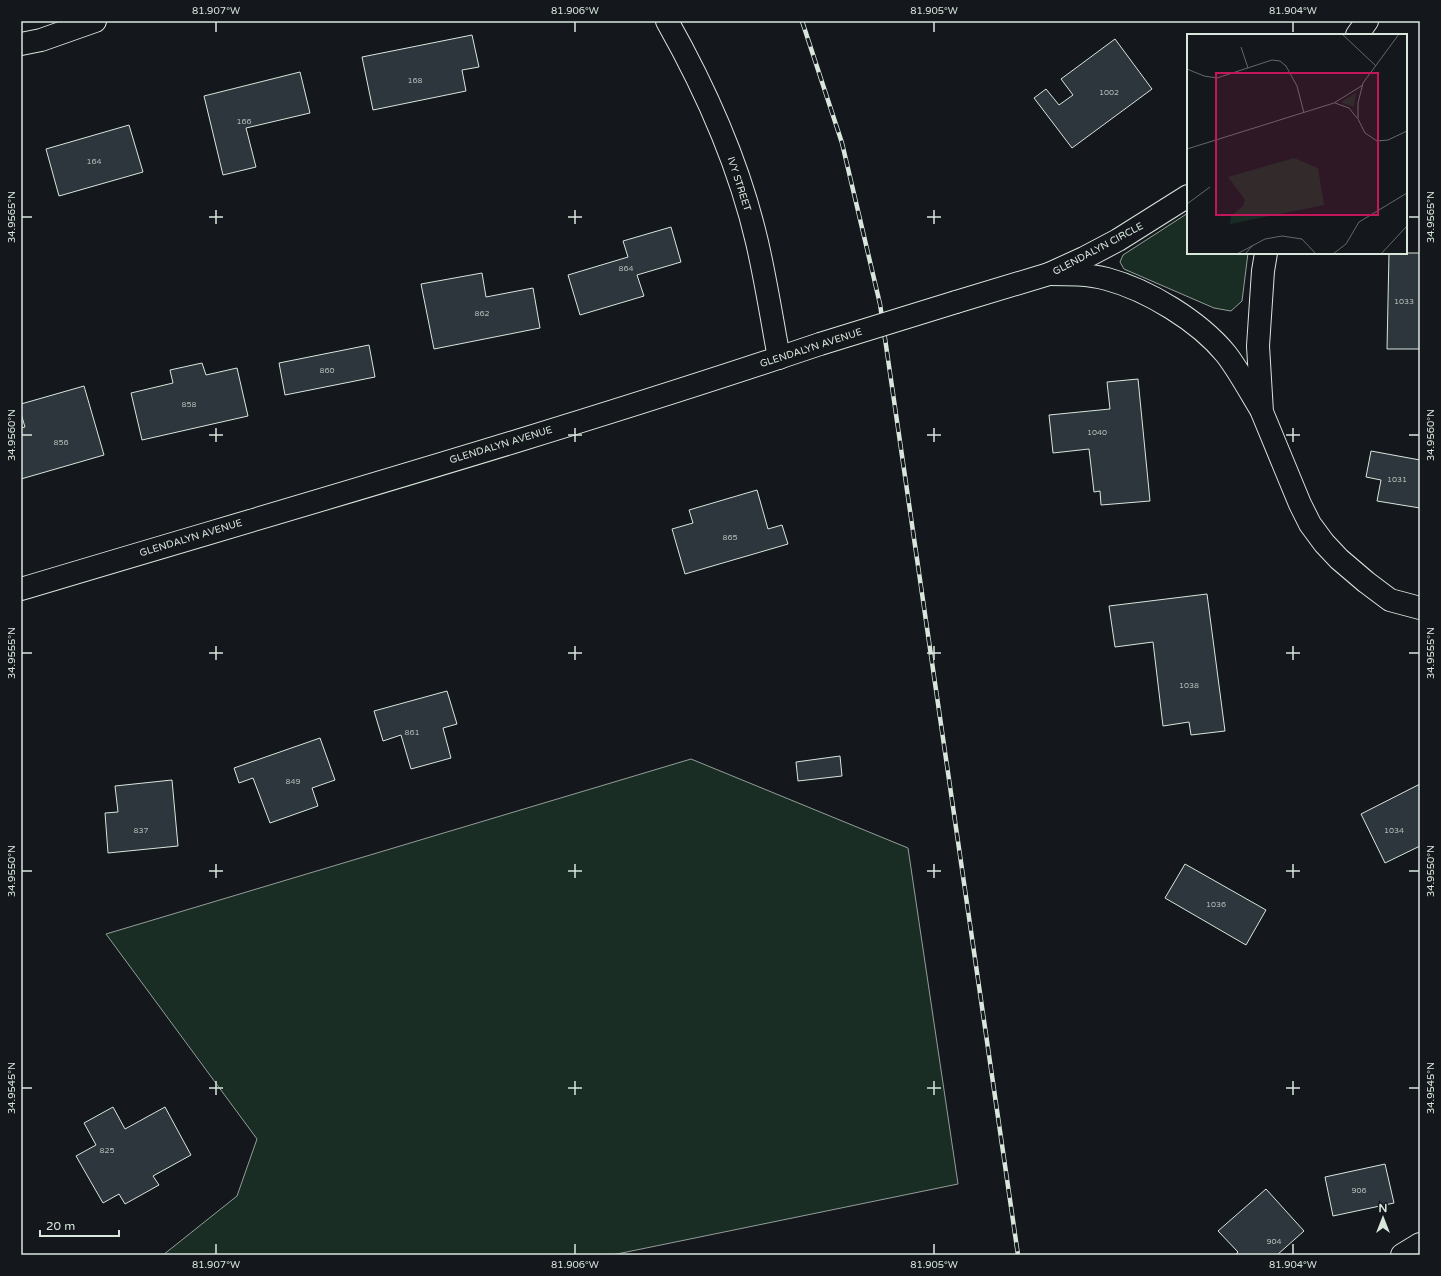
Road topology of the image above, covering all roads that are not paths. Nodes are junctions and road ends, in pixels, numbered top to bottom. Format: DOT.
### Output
graph roads {
  1 [pos="95,21"];
  2 [pos="667,21"];
  3 [pos="1366,21"];
  4 [pos="1357,34"];
  5 [pos="21,44"];
  6 [pos="1187,197"];
  7 [pos="1266,254"];
  8 [pos="1049,274"];
  9 [pos="779,358"];
  10 [pos="1262,412"];
  11 [pos="21,589"];
  12 [pos="1420,608"];
  13 [pos="1420,1244"];
  14 [pos="1402,1255"];
  1 -- 5 [label="street"];
  2 -- 9 [label="street, IVY STREET"];
  3 -- 4 [label="street"];
  6 -- 8 [label="street, GLENDALYN CIRCLE"];
  7 -- 10 [label="street, GLENDALYN CIRCLE"];
  8 -- 9 [label="street, GLENDALYN AVENUE, bridge"];
  8 -- 10 [label="street, GLENDALYN CIRCLE"];
  9 -- 11 [label="street, GLENDALYN AVENUE"];
  10 -- 12 [label="street, GLENDALYN CIRCLE"];
  13 -- 14 [label="street"];
}
